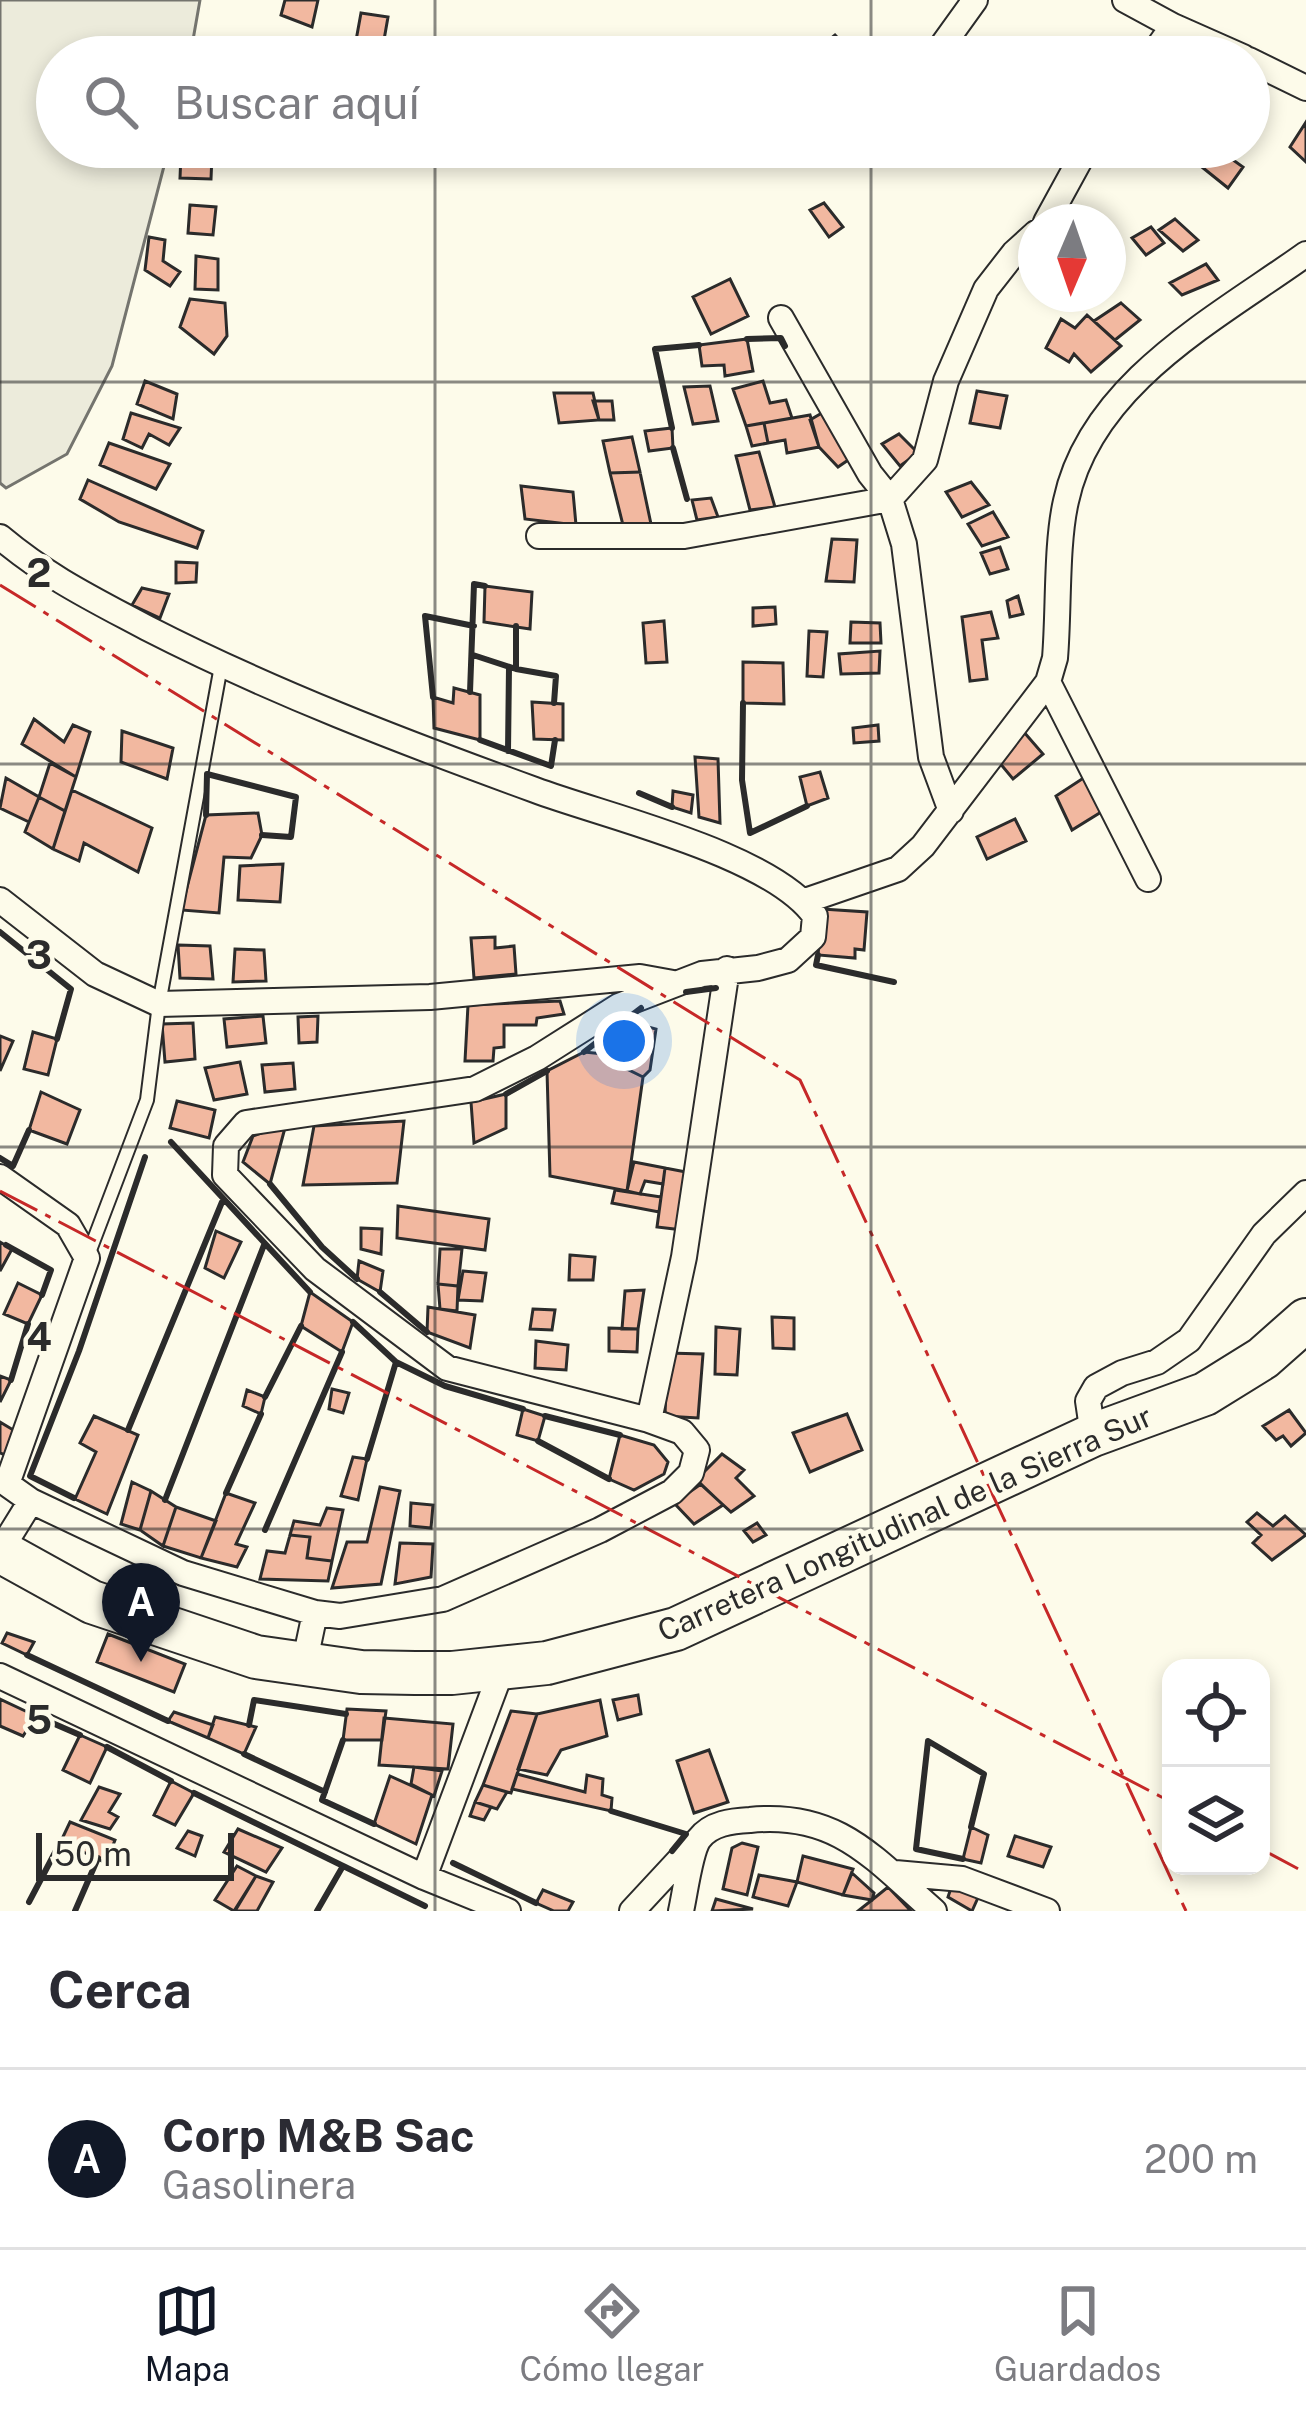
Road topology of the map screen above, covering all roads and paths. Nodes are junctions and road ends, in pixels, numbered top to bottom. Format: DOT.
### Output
graph roads {
  1 [pos="975,0"];
  2 [pos="1125,0"];
  3 [pos="1173,26"];
  4 [pos="949,36"];
  5 [pos="1166,36"];
  6 [pos="1196,36"];
  7 [pos="1270,70"];
  8 [pos="1306,88"];
  9 [pos="1076,168"];
  10 [pos="1056,204"];
  11 [pos="1018,253"];
  12 [pos="1306,254"];
  13 [pos="781,318"];
  14 [pos="890,499"];
  15 [pos="539,536"];
  16 [pos="0,537"];
  17 [pos="220,666"];
  18 [pos="1048,682"];
  19 [pos="951,811"];
  20 [pos="1148,879"];
  21 [pos="0,900"];
  22 [pos="805,901"];
  23 [pos="727,969"];
  24 [pos="675,983"];
  25 [pos="159,1004"];
  26 [pos="0,1177"];
  27 [pos="1306,1193"];
  28 [pos="87,1258"];
  29 [pos="1306,1320"];
  30 [pos="649,1420"];
  31 [pos="1093,1435"];
  32 [pos="3,1482"];
  33 [pos="31,1501"];
  34 [pos="0,1551"];
  35 [pos="315,1613"];
  36 [pos="304,1665"];
  37 [pos="502,1669"];
  38 [pos="0,1676"];
  39 [pos="699,1839"];
  40 [pos="895,1873"];
  41 [pos="424,1877"];
  42 [pos="508,1911"];
  43 [pos="632,1911"];
  44 [pos="681,1911"];
  45 [pos="934,1911"];
  46 [pos="1047,1911"];
  1 -- 4 [label="street"];
  2 -- 3 [label="street"];
  3 -- 5 [label="street"];
  3 -- 6 [label="street"];
  7 -- 8 [label="street"];
  9 -- 10 [label="street"];
  11 -- 14 [label="street"];
  12 -- 18 [label="street"];
  13 -- 14 [label="street"];
  14 -- 15 [label="street"];
  14 -- 19 [label="street"];
  16 -- 17 [label="street"];
  17 -- 22 [label="street"];
  17 -- 25 [label="lane"];
  18 -- 19 [label="street"];
  18 -- 20 [label="street"];
  19 -- 22 [label="street"];
  21 -- 25 [label="street"];
  22 -- 23 [label="street"];
  23 -- 24 [label="street"];
  23 -- 30 [label="street"];
  24 -- 25 [label="street"];
  24 -- 30 [label="street"];
  25 -- 28 [label="lane"];
  26 -- 28 [label="street"];
  27 -- 31 [label="street"];
  28 -- 32 [label="street"];
  29 -- 31 [label="highway, Carretera Longitudinal de la Sierra Sur"];
  30 -- 35 [label="street"];
  31 -- 37 [label="highway, Carretera Longitudinal de la Sierra Sur"];
  32 -- 33 [label="street"];
  33 -- 34 [label="street"];
  33 -- 35 [label="street"];
  34 -- 36 [label="highway, Carretera Longitudinal de la Sierra Sur"];
  35 -- 36 [label="street"];
  36 -- 37 [label="highway, Carretera Longitudinal de la Sierra Sur"];
  37 -- 41 [label="street"];
  38 -- 41 [label="street"];
  39 -- 40 [label="street"];
  39 -- 43 [label="street"];
  39 -- 44 [label="street"];
  40 -- 45 [label="street"];
  40 -- 46 [label="street"];
  41 -- 42 [label="street"];
}
